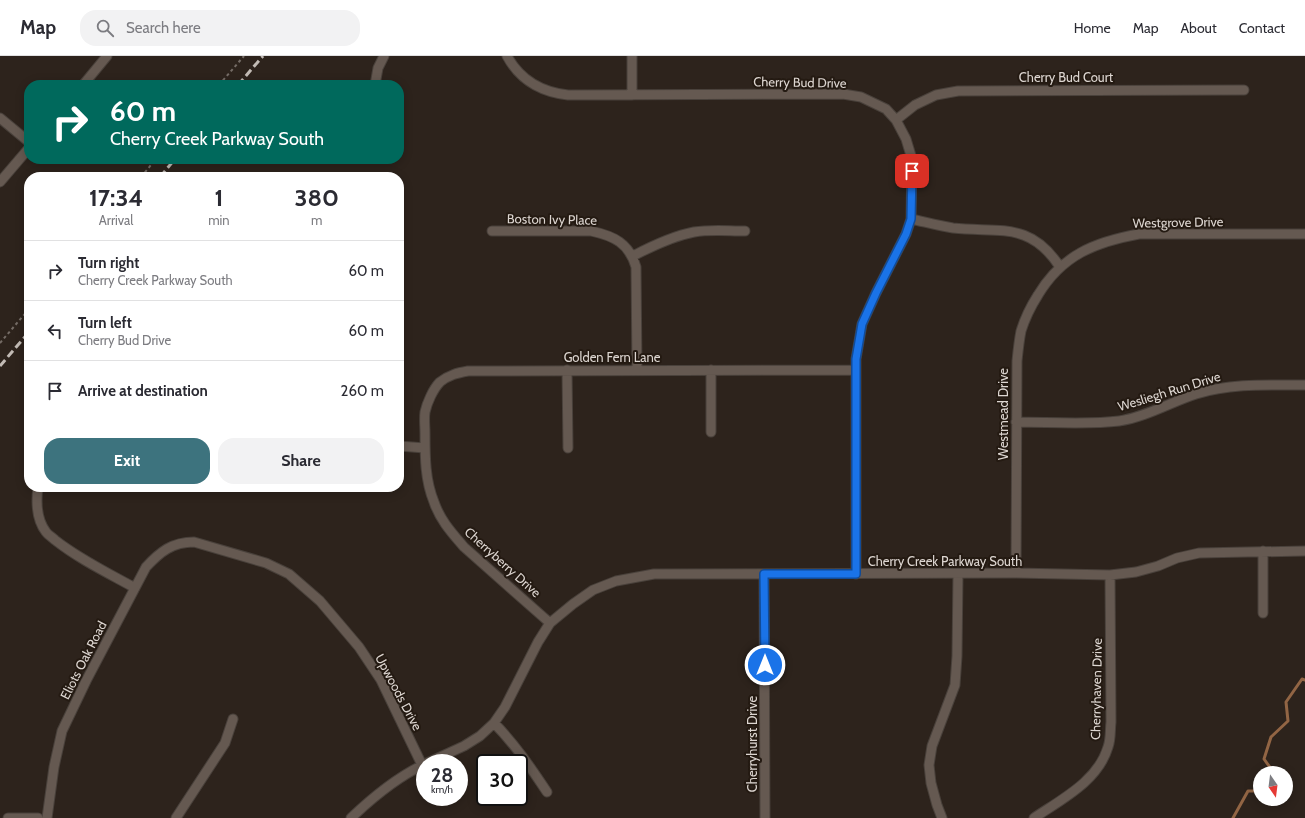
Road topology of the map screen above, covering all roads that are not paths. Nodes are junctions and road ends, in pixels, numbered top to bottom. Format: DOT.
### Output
graph roads {
  1 [pos="107,56"];
  2 [pos="384,56"];
  3 [pos="507,56"];
  4 [pos="632,56"];
  5 [pos="87,80"];
  6 [pos="376,80"];
  7 [pos="1244,90"];
  8 [pos="632,95"];
  9 [pos="0,118"];
  10 [pos="896,120"];
  11 [pos="24,138"];
  12 [pos="24,154"];
  13 [pos="0,182"];
  14 [pos="911,219"];
  15 [pos="492,231"];
  16 [pos="745,231"];
  17 [pos="1305,234"];
  18 [pos="633,256"];
  19 [pos="1060,267"];
  20 [pos="567,370"];
  21 [pos="637,370"];
  22 [pos="711,370"];
  23 [pos="856,370"];
  24 [pos="1305,385"];
  25 [pos="1016,422"];
  26 [pos="711,432"];
  27 [pos="404,446"];
  28 [pos="425,448"];
  29 [pos="568,448"];
  30 [pos="37,492"];
  31 [pos="187,542"];
  32 [pos="1263,551"];
  33 [pos="1305,551"];
  34 [pos="1016,573"];
  35 [pos="764,574"];
  36 [pos="856,574"];
  37 [pos="958,574"];
  38 [pos="1110,575"];
  39 [pos="135,588"];
  40 [pos="1263,613"];
  41 [pos="550,623"];
  42 [pos="232,719"];
  43 [pos="494,723"];
  44 [pos="420,754"];
  45 [pos="445,754"];
  46 [pos="416,769"];
  47 [pos="546,792"];
  48 [pos="8,818"];
  49 [pos="38,818"];
  50 [pos="47,818"];
  51 [pos="176,818"];
  52 [pos="351,818"];
  53 [pos="765,818"];
  54 [pos="942,818"];
  55 [pos="1034,818"];
  1 -- 5 [label="street"];
  2 -- 6 [label="street"];
  3 -- 8 [label="street, Cherry Bud Drive"];
  4 -- 8 [label="street"];
  7 -- 10 [label="street, Cherry Bud Court"];
  8 -- 10 [label="street, Cherry Bud Drive"];
  9 -- 11 [label="street"];
  10 -- 14 [label="street, Cherry Bud Drive"];
  12 -- 13 [label="street"];
  14 -- 19 [label="street"];
  14 -- 23 [label="street, Cherry Bud Drive"];
  15 -- 18 [label="street, Boston Ivy Place"];
  16 -- 18 [label="street"];
  17 -- 19 [label="street, Westgrove Drive"];
  18 -- 21 [label="street"];
  19 -- 25 [label="street, Westmead Drive"];
  20 -- 21 [label="street, Golden Fern Lane"];
  20 -- 28 [label="street, Golden Fern Lane"];
  20 -- 29 [label="street"];
  21 -- 22 [label="street, Golden Fern Lane"];
  22 -- 23 [label="street, Golden Fern Lane"];
  22 -- 26 [label="street"];
  23 -- 36 [label="street, Cherry Bud Drive"];
  24 -- 25 [label="street, Wesliegh Run Drive"];
  25 -- 34 [label="street, Westmead Drive"];
  27 -- 28 [label="street"];
  28 -- 41 [label="street, Cherryberry Drive"];
  30 -- 39 [label="street"];
  31 -- 39 [label="street, Eliots Oak Road"];
  31 -- 44 [label="street, Upwoods Drive"];
  32 -- 33 [label="street, Cherry Creek Parkway South"];
  32 -- 38 [label="street, Cherry Creek Parkway South"];
  32 -- 40 [label="street"];
  34 -- 37 [label="street, Cherry Creek Parkway South"];
  34 -- 38 [label="street, Cherry Creek Parkway South"];
  35 -- 36 [label="street, Cherry Creek Parkway South"];
  35 -- 41 [label="street, Cherry Creek Parkway South"];
  35 -- 53 [label="street, Cherryhurst Drive"];
  36 -- 37 [label="street, Cherry Creek Parkway South"];
  37 -- 54 [label="street"];
  38 -- 55 [label="street, Cherryhaven Drive"];
  39 -- 50 [label="street, Eliots Oak Road"];
  41 -- 43 [label="street, Cherry Creek Parkway South"];
  42 -- 51 [label="street"];
  43 -- 45 [label="street, Cherry Creek Parkway South"];
  43 -- 47 [label="street"];
  46 -- 52 [label="street, Cherry Creek Parkway South"];
  48 -- 49 [label="street"];
}
